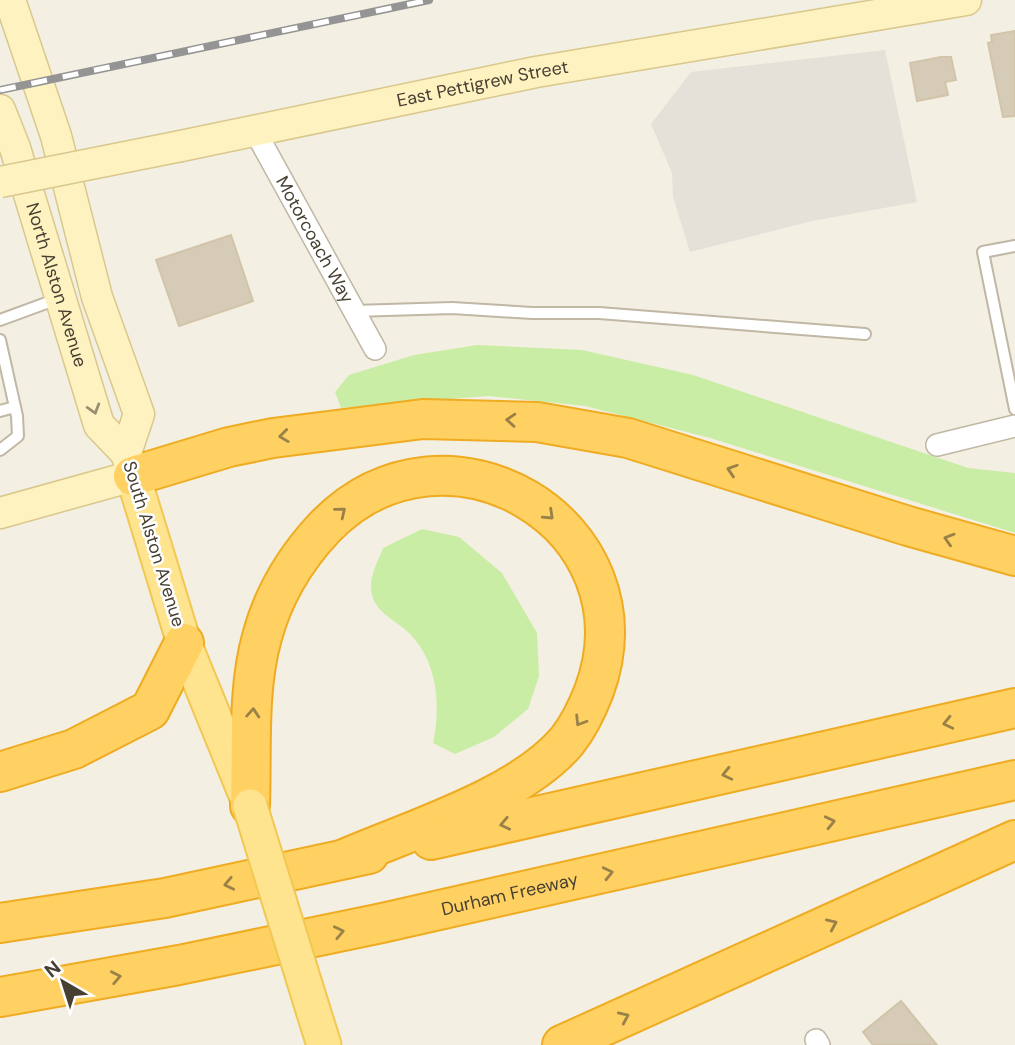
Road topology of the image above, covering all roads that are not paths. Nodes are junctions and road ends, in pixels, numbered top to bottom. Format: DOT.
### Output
graph roads {
  1 [pos="10,0"];
  2 [pos="966,0"];
  3 [pos="0,110"];
  4 [pos="255,131"];
  5 [pos="0,182"];
  6 [pos="1015,246"];
  7 [pos="61,298"];
  8 [pos="354,311"];
  9 [pos="0,320"];
  10 [pos="865,334"];
  11 [pos="0,340"];
  12 [pos="375,349"];
  13 [pos="3,371"];
  14 [pos="15,407"];
  15 [pos="1015,409"];
  16 [pos="0,411"];
  17 [pos="1015,426"];
  18 [pos="937,445"];
  19 [pos="0,450"];
  20 [pos="129,464"];
  21 [pos="0,513"];
  22 [pos="1015,556"];
  23 [pos="184,643"];
  24 [pos="1015,708"];
  25 [pos="0,772"];
  26 [pos="1015,780"];
  27 [pos="250,806"];
  28 [pos="1015,841"];
  29 [pos="344,859"];
  30 [pos="0,923"];
  31 [pos="0,997"];
  32 [pos="324,1045"];
  33 [pos="562,1045"];
  1 -- 20 [label="street, South Alston Avenue"];
  2 -- 4 [label="street, East Pettigrew Street"];
  3 -- 7 [label="street, North Alston Avenue"];
  4 -- 5 [label="street, East Pettigrew Street, bridge"];
  4 -- 8 [label="street, Motorcoach Way"];
  6 -- 15 [label="lane"];
  7 -- 9 [label="lane"];
  7 -- 20 [label="street, North Alston Avenue, one-way"];
  8 -- 10 [label="lane"];
  8 -- 12 [label="street, Motorcoach Way"];
  11 -- 13 [label="lane"];
  13 -- 14 [label="lane"];
  14 -- 16 [label="lane"];
  14 -- 19 [label="lane"];
  17 -- 18 [label="street"];
  20 -- 21 [label="street"];
  22 -- 20 [label="highway, one-way"];
  20 -- 23 [label="main road, South Alston Avenue"];
  23 -- 25 [label="highway"];
  23 -- 27 [label="main road, South Alston Avenue"];
  24 -- 29 [label="highway, one-way"];
  31 -- 26 [label="highway, Durham Freeway, one-way"];
  27 -- 29 [label="highway, one-way"];
  27 -- 32 [label="main road, South Alston Avenue, bridge"];
  33 -- 28 [label="highway, one-way"];
  29 -- 30 [label="highway, one-way"];
}
